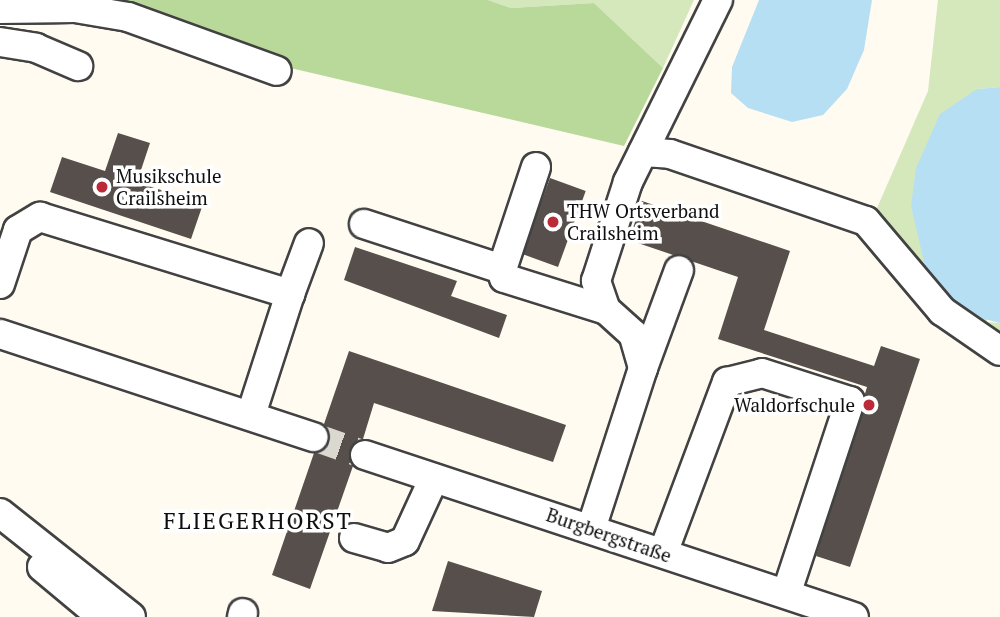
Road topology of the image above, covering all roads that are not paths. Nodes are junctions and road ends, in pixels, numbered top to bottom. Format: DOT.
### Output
graph roads {
  1 [pos="718,0"];
  2 [pos="0,9"];
  3 [pos="0,42"];
  4 [pos="78,66"];
  5 [pos="277,71"];
  6 [pos="643,152"];
  7 [pos="536,167"];
  8 [pos="364,224"];
  9 [pos="309,243"];
  10 [pos="502,269"];
  11 [pos="679,270"];
  12 [pos="0,284"];
  13 [pos="290,294"];
  14 [pos="607,310"];
  15 [pos="0,334"];
  16 [pos="1000,351"];
  17 [pos="642,368"];
  18 [pos="251,415"];
  19 [pos="314,437"];
  20 [pos="365,455"];
  21 [pos="435,478"];
  22 [pos="0,513"];
  23 [pos="592,529"];
  24 [pos="0,536"];
  25 [pos="354,538"];
  26 [pos="663,553"];
  27 [pos="786,594"];
  28 [pos="102,617"];
  29 [pos="131,617"];
  30 [pos="854,617"];
  1 -- 6 [label="street"];
  2 -- 5 [label="street"];
  3 -- 4 [label="street"];
  6 -- 14 [label="street"];
  6 -- 16 [label="street"];
  7 -- 10 [label="street"];
  8 -- 10 [label="street"];
  9 -- 13 [label="street"];
  10 -- 14 [label="street"];
  11 -- 17 [label="street"];
  12 -- 13 [label="street"];
  13 -- 18 [label="street"];
  14 -- 17 [label="street"];
  15 -- 18 [label="street"];
  17 -- 23 [label="street"];
  18 -- 19 [label="street"];
  20 -- 21 [label="street, Burgbergstraße"];
  21 -- 23 [label="street, Burgbergstraße"];
  21 -- 25 [label="street"];
  22 -- 29 [label="street"];
  23 -- 26 [label="street, Burgbergstraße"];
  24 -- 28 [label="street"];
  26 -- 27 [label="street, Burgbergstraße"];
  26 -- 27 [label="street"];
  27 -- 30 [label="street, Burgbergstraße"];
}
